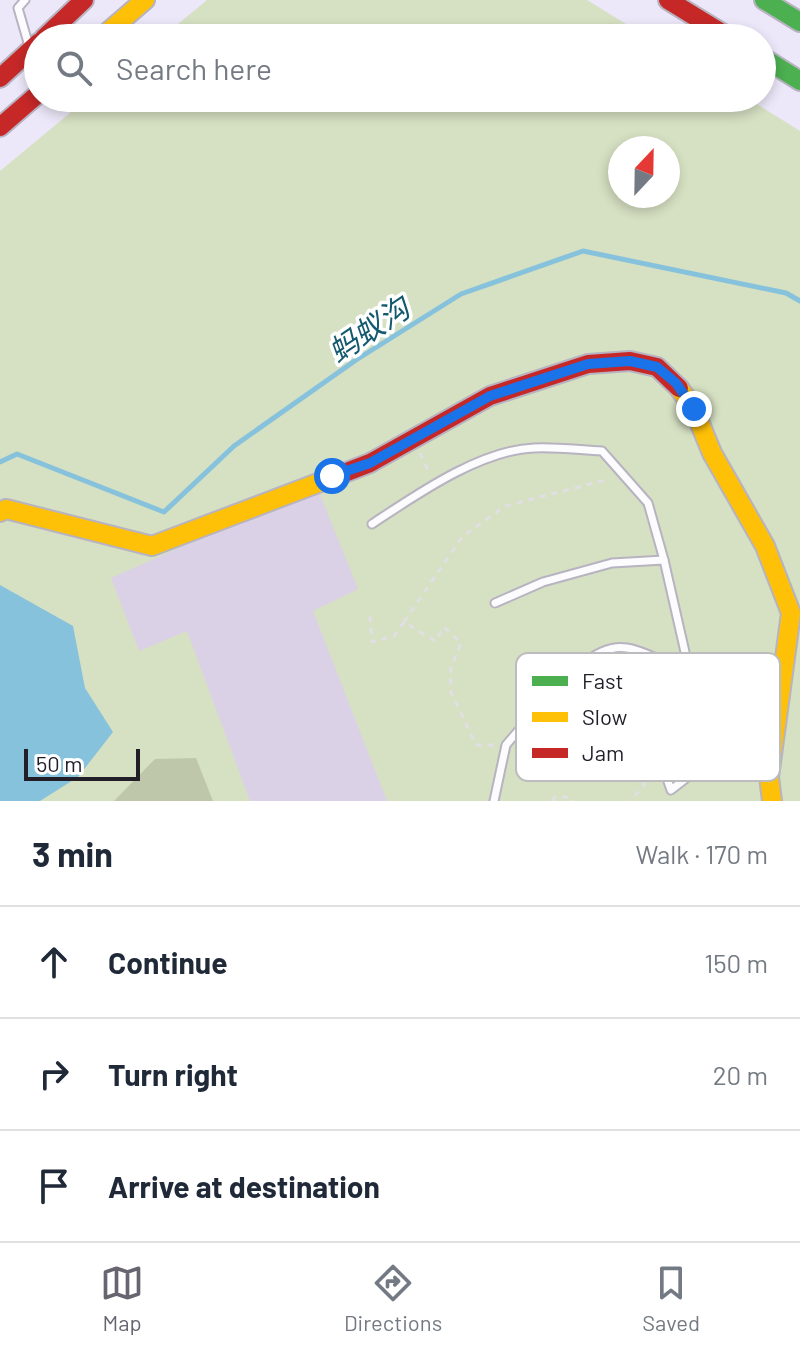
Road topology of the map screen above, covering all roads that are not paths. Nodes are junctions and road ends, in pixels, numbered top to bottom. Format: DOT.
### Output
graph roads {
  1 [pos="25,0"];
  2 [pos="84,0"];
  3 [pos="145,0"];
  4 [pos="668,0"];
  5 [pos="764,0"];
  6 [pos="800,22"];
  7 [pos="26,24"];
  8 [pos="58,24"];
  9 [pos="117,24"];
  10 [pos="707,24"];
  11 [pos="24,56"];
  12 [pos="776,66"];
  13 [pos="0,78"];
  14 [pos="800,81"];
  15 [pos="24,106"];
  16 [pos="0,127"];
  17 [pos="0,512"];
  18 [pos="372,524"];
  19 [pos="664,560"];
  20 [pos="495,603"];
  21 [pos="597,653"];
  22 [pos="640,653"];
  23 [pos="685,653"];
  24 [pos="780,695"];
  25 [pos="516,733"];
  26 [pos="668,781"];
  27 [pos="683,781"];
  28 [pos="770,781"];
  29 [pos="494,801"];
  30 [pos="772,801"];
  1 -- 7 [label="lane"];
  2 -- 8 [label="main road"];
  3 -- 9 [label="main road"];
  4 -- 10 [label="main road"];
  5 -- 6 [label="main road"];
  11 -- 13 [label="main road"];
  12 -- 14 [label="main road"];
  15 -- 16 [label="main road"];
  17 -- 24 [label="main road"];
  18 -- 19 [label="lane"];
  19 -- 20 [label="lane"];
  19 -- 23 [label="lane"];
  21 -- 22 [label="lane"];
  25 -- 29 [label="lane"];
  26 -- 27 [label="lane"];
  28 -- 30 [label="main road"];
}
